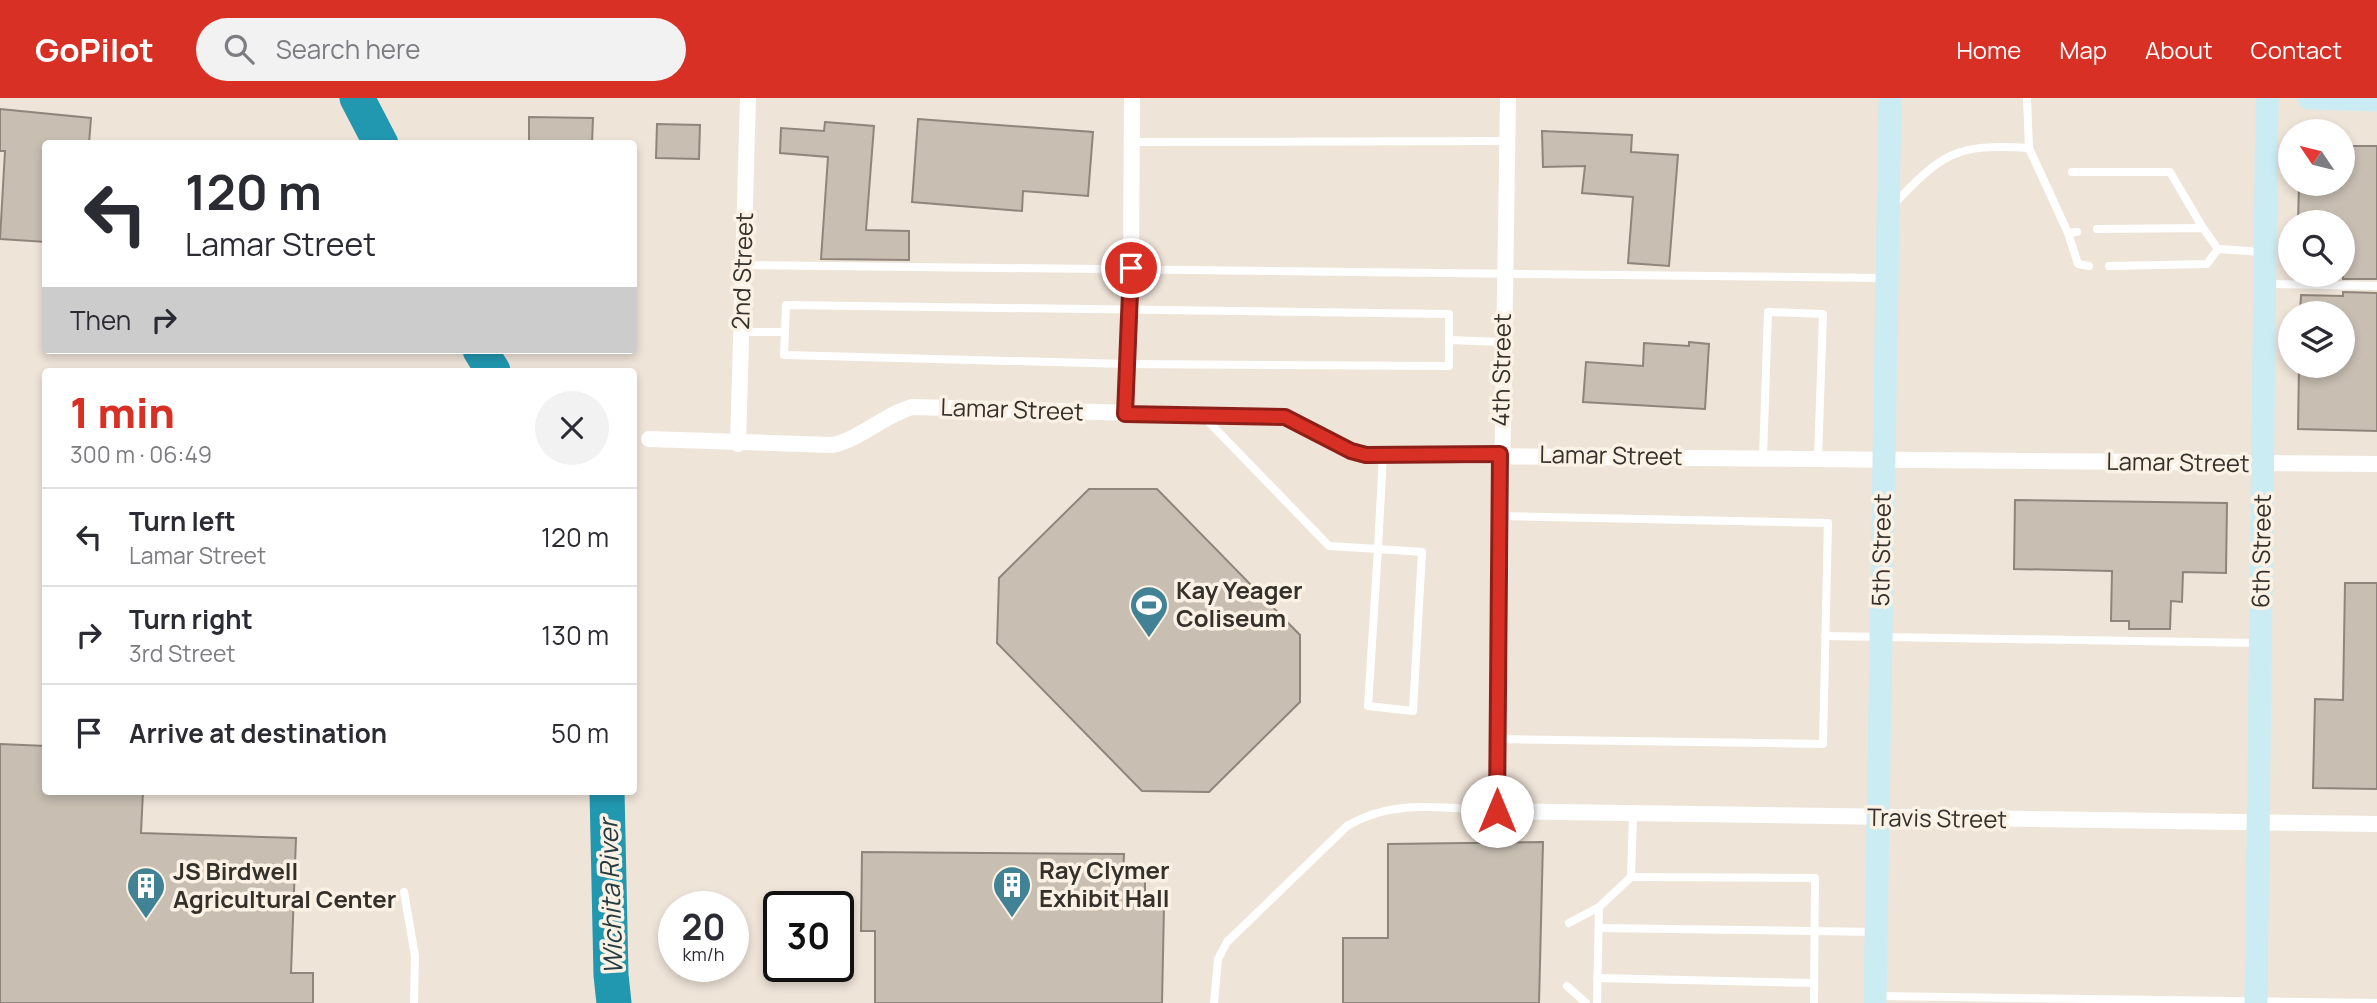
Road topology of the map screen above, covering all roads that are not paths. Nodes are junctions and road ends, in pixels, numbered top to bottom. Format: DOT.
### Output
graph roads {
  1 [pos="748,98"];
  2 [pos="1132,98"];
  3 [pos="1508,98"];
  4 [pos="1890,98"];
  5 [pos="2027,98"];
  6 [pos="2267,98"];
  7 [pos="2309,98"];
  8 [pos="2377,100"];
  9 [pos="1507,141"];
  10 [pos="1132,142"];
  11 [pos="2029,148"];
  12 [pos="2072,172"];
  13 [pos="2055,175"];
  14 [pos="2043,178"];
  15 [pos="1889,210"];
  16 [pos="2203,228"];
  17 [pos="2097,229"];
  18 [pos="2218,249"];
  19 [pos="2266,253"];
  20 [pos="743,265"];
  21 [pos="2089,266"];
  22 [pos="2109,266"];
  23 [pos="1131,268"];
  24 [pos="1503,275"];
  25 [pos="1888,278"];
  26 [pos="2266,284"];
  27 [pos="2377,286"];
  28 [pos="1129,309"];
  29 [pos="741,332"];
  30 [pos="785,332"];
  31 [pos="1449,340"];
  32 [pos="1502,342"];
  33 [pos="1127,364"];
  34 [pos="1125,414"];
  35 [pos="1202,415"];
  36 [pos="649,439"];
  37 [pos="738,444"];
  38 [pos="1500,454"];
  39 [pos="1383,455"];
  40 [pos="1763,458"];
  41 [pos="1818,459"];
  42 [pos="1883,460"];
  43 [pos="2263,464"];
  44 [pos="2377,464"];
  45 [pos="1500,516"];
  46 [pos="1378,549"];
  47 [pos="1825,636"];
  48 [pos="1881,638"];
  49 [pos="2260,643"];
  50 [pos="1498,738"];
  51 [pos="1497,811"];
  52 [pos="1633,814"];
  53 [pos="1879,818"];
  54 [pos="2257,824"];
  55 [pos="2377,824"];
  56 [pos="1631,877"];
  57 [pos="404,892"];
  58 [pos="1599,907"];
  59 [pos="1569,923"];
  60 [pos="1599,928"];
  61 [pos="1815,930"];
  62 [pos="1876,932"];
  63 [pos="1597,978"];
  64 [pos="1814,983"];
  65 [pos="1567,986"];
  66 [pos="1875,999"];
  67 [pos="2256,1002"];
  68 [pos="414,1003"];
  69 [pos="1214,1003"];
  70 [pos="1586,1003"];
  71 [pos="1597,1003"];
  72 [pos="1814,1003"];
  73 [pos="2377,1003"];
  1 -- 20 [label="street, 2nd Street"];
  2 -- 10 [label="street"];
  3 -- 9 [label="street, 4th Street"];
  4 -- 15 [label="main road, 5th Street"];
  5 -- 11 [label="lane"];
  6 -- 19 [label="main road, 6th Street"];
  7 -- 8 [label="main road"];
  9 -- 10 [label="lane"];
  9 -- 24 [label="street, 4th Street"];
  10 -- 23 [label="street"];
  11 -- 14 [label="lane"];
  11 -- 15 [label="lane"];
  12 -- 16 [label="lane"];
  13 -- 14 [label="lane"];
  14 -- 21 [label="lane"];
  15 -- 25 [label="main road, 5th Street"];
  16 -- 17 [label="lane"];
  16 -- 18 [label="lane"];
  18 -- 19 [label="lane"];
  18 -- 22 [label="lane"];
  19 -- 26 [label="main road, 6th Street"];
  20 -- 23 [label="lane"];
  20 -- 29 [label="street, 2nd Street"];
  23 -- 24 [label="lane"];
  23 -- 28 [label="street"];
  24 -- 25 [label="lane"];
  24 -- 32 [label="street, 4th Street"];
  25 -- 42 [label="main road, 5th Street"];
  26 -- 27 [label="lane"];
  26 -- 43 [label="main road, 6th Street"];
  28 -- 30 [label="lane"];
  28 -- 31 [label="lane"];
  28 -- 33 [label="street"];
  29 -- 30 [label="lane"];
  29 -- 37 [label="street, 2nd Street"];
  30 -- 33 [label="lane"];
  31 -- 32 [label="lane"];
  31 -- 33 [label="lane"];
  32 -- 38 [label="street, 4th Street"];
  33 -- 34 [label="street"];
  34 -- 35 [label="street, Lamar Street"];
  34 -- 37 [label="street, Lamar Street"];
  35 -- 39 [label="street, Lamar Street"];
  35 -- 46 [label="lane"];
  36 -- 37 [label="street, Lamar Street"];
  38 -- 39 [label="street, Lamar Street"];
  38 -- 40 [label="street, Lamar Street"];
  38 -- 45 [label="street, 4th Street"];
  39 -- 46 [label="lane"];
  40 -- 41 [label="street, Lamar Street"];
  40 -- 41 [label="lane"];
  41 -- 42 [label="street, Lamar Street"];
  42 -- 43 [label="street, Lamar Street"];
  42 -- 48 [label="main road, 5th Street"];
  43 -- 44 [label="street, Lamar Street"];
  43 -- 49 [label="main road, 6th Street"];
  45 -- 47 [label="lane"];
  45 -- 50 [label="street, 4th Street"];
  46 -- 46 [label="lane"];
  47 -- 48 [label="lane"];
  47 -- 50 [label="lane"];
  48 -- 49 [label="lane"];
  48 -- 53 [label="main road, 5th Street"];
  49 -- 54 [label="main road, 6th Street"];
  50 -- 51 [label="street, 4th Street"];
  51 -- 52 [label="street, Travis Street"];
  51 -- 69 [label="lane"];
  52 -- 53 [label="street, Travis Street"];
  52 -- 56 [label="lane"];
  53 -- 54 [label="street, Travis Street"];
  53 -- 62 [label="main road, 5th Street"];
  54 -- 55 [label="street, Travis Street"];
  54 -- 67 [label="main road, 6th Street"];
  56 -- 58 [label="lane"];
  56 -- 61 [label="lane"];
  57 -- 68 [label="lane"];
  58 -- 59 [label="lane"];
  58 -- 60 [label="lane"];
  60 -- 61 [label="lane"];
  60 -- 63 [label="lane"];
  61 -- 62 [label="lane"];
  61 -- 64 [label="lane"];
  62 -- 66 [label="main road, 5th Street"];
  63 -- 64 [label="lane"];
  63 -- 71 [label="lane"];
  64 -- 72 [label="lane"];
  65 -- 70 [label="lane"];
  66 -- 67 [label="lane"];
  67 -- 73 [label="lane"];
}
